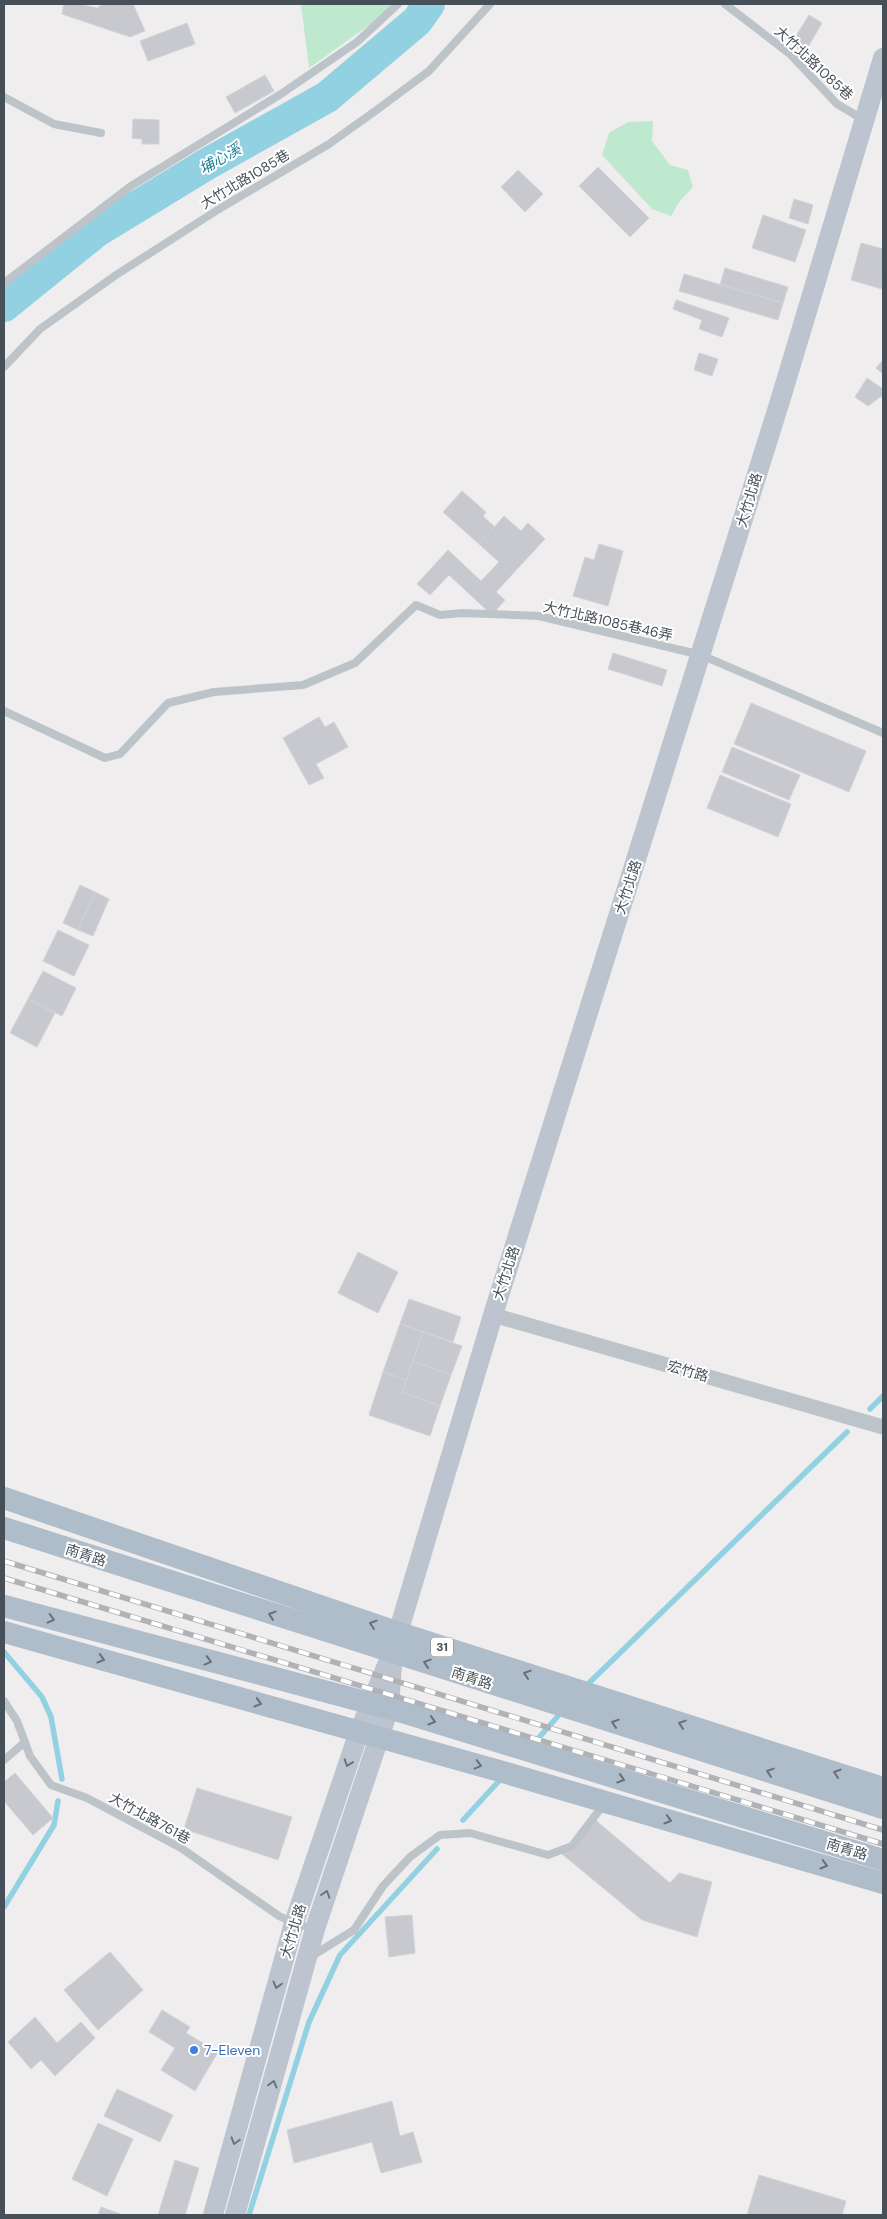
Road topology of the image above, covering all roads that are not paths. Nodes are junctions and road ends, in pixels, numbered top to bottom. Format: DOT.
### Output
graph roads {
  1 [pos="398,4"];
  2 [pos="490,4"];
  3 [pos="725,4"];
  4 [pos="883,58"];
  5 [pos="4,97"];
  6 [pos="865,121"];
  7 [pos="101,133"];
  8 [pos="4,283"];
  9 [pos="4,367"];
  10 [pos="701,656"];
  11 [pos="4,711"];
  12 [pos="883,733"];
  13 [pos="493,1315"];
  14 [pos="883,1427"];
  15 [pos="4,1498"];
  16 [pos="4,1528"];
  17 [pos="4,1606"];
  18 [pos="4,1632"];
  19 [pos="396,1643"];
  20 [pos="4,1701"];
  21 [pos="380,1706"];
  22 [pos="359,1732"];
  23 [pos="380,1738"];
  24 [pos="25,1742"];
  25 [pos="4,1760"];
  26 [pos="883,1788"];
  27 [pos="606,1802"];
  28 [pos="883,1808"];
  29 [pos="883,1860"];
  30 [pos="883,1883"];
  31 [pos="294,1923"];
  32 [pos="315,1929"];
  33 [pos="308,1959"];
  34 [pos="213,2215"];
  35 [pos="235,2215"];
  1 -- 8 [label="lane"];
  2 -- 9 [label="lane, 大竹北路1085巷"];
  3 -- 6 [label="lane, 大竹北路1085巷"];
  4 -- 6 [label="street, 大竹北路"];
  5 -- 7 [label="lane"];
  6 -- 10 [label="street, 大竹北路"];
  10 -- 11 [label="lane, 大竹北路1085巷46弄"];
  10 -- 12 [label="lane"];
  10 -- 13 [label="street, 大竹北路"];
  13 -- 14 [label="street, 宏竹路"];
  13 -- 19 [label="street, 大竹北路"];
  19 -- 15 [label="main road, 31, one-way"];
  19 -- 16 [label="main road, 南青路 / 31, one-way"];
  17 -- 21 [label="main road, 南青路, one-way"];
  18 -- 22 [label="main road, one-way"];
  19 -- 21 [label="street, 大竹北路"];
  26 -- 19 [label="main road, 31, one-way"];
  28 -- 19 [label="main road, 南青路 / 31, one-way"];
  20 -- 24 [label="lane, 大竹北路761巷"];
  21 -- 22 [label="street, 大竹北路"];
  21 -- 23 [label="street, 大竹北路"];
  21 -- 29 [label="main road, 南青路, one-way"];
  22 -- 23 [label="main road"];
  22 -- 31 [label="street, 大竹北路, one-way"];
  23 -- 27 [label="main road, one-way"];
  32 -- 23 [label="street, 大竹北路, one-way"];
  24 -- 25 [label="lane"];
  24 -- 31 [label="lane, 大竹北路761巷"];
  27 -- 30 [label="main road, one-way"];
  27 -- 33 [label="lane"];
  31 -- 32 [label="lane, 大竹北路761巷"];
  31 -- 34 [label="street, 大竹北路, one-way"];
  32 -- 33 [label="street, 大竹北路"];
  35 -- 33 [label="street, 大竹北路, one-way"];
}
